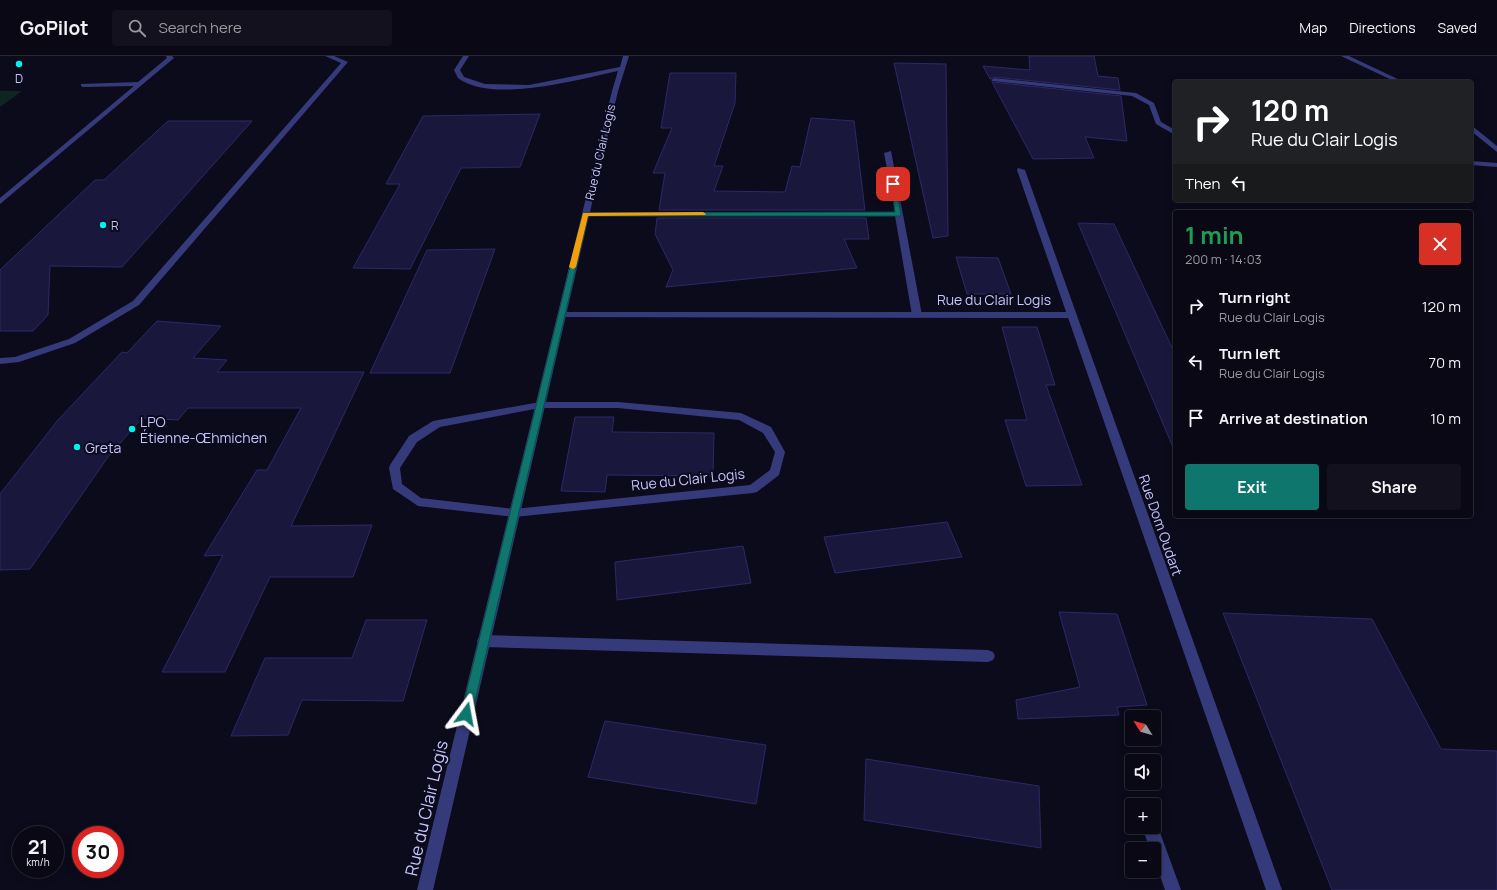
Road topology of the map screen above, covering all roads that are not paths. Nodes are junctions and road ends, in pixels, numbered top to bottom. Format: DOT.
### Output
graph roads {
  1 [pos="169,56"];
  2 [pos="328,56"];
  3 [pos="466,56"];
  4 [pos="626,56"];
  5 [pos="1344,56"];
  6 [pos="622,68"];
  7 [pos="994,80"];
  8 [pos="1397,80"];
  9 [pos="141,84"];
  10 [pos="83,85"];
  11 [pos="1473,129"];
  12 [pos="1173,132"];
  13 [pos="1497,150"];
  14 [pos="888,153"];
  15 [pos="1473,163"];
  16 [pos="1497,165"];
  17 [pos="1021,170"];
  18 [pos="0,202"];
  19 [pos="586,214"];
  20 [pos="899,214"];
  21 [pos="561,314"];
  22 [pos="917,315"];
  23 [pos="1072,315"];
  24 [pos="0,361"];
  25 [pos="540,405"];
  26 [pos="514,512"];
  27 [pos="484,642"];
  28 [pos="988,656"];
  29 [pos="1153,834"];
  30 [pos="425,890"];
  31 [pos="1173,890"];
  32 [pos="1274,890"];
  1 -- 9 [label="street"];
  2 -- 24 [label="street"];
  3 -- 6 [label="street"];
  4 -- 6 [label="street, Rue du Clair Logis"];
  5 -- 8 [label="street"];
  6 -- 19 [label="street, Rue du Clair Logis"];
  7 -- 12 [label="street"];
  9 -- 10 [label="street"];
  9 -- 18 [label="street"];
  11 -- 13 [label="street"];
  14 -- 20 [label="street, Rue du Clair Logis"];
  15 -- 16 [label="street"];
  17 -- 23 [label="street, Rue Dom Oudart"];
  19 -- 20 [label="street, Rue du Clair Logis"];
  19 -- 21 [label="street, Rue du Clair Logis"];
  20 -- 22 [label="street, Rue du Clair Logis"];
  21 -- 22 [label="street, Rue du Clair Logis"];
  21 -- 25 [label="street, Rue du Clair Logis"];
  22 -- 23 [label="street, Rue du Clair Logis"];
  23 -- 32 [label="street, Rue Dom Oudart"];
  25 -- 26 [label="street, Rue du Clair Logis"];
  25 -- 26 [label="street, Rue du Clair Logis"];
  25 -- 26 [label="street, Rue du Clair Logis"];
  26 -- 27 [label="street, Rue du Clair Logis"];
  27 -- 28 [label="street"];
  27 -- 30 [label="street, Rue du Clair Logis"];
  29 -- 31 [label="street"];
}
